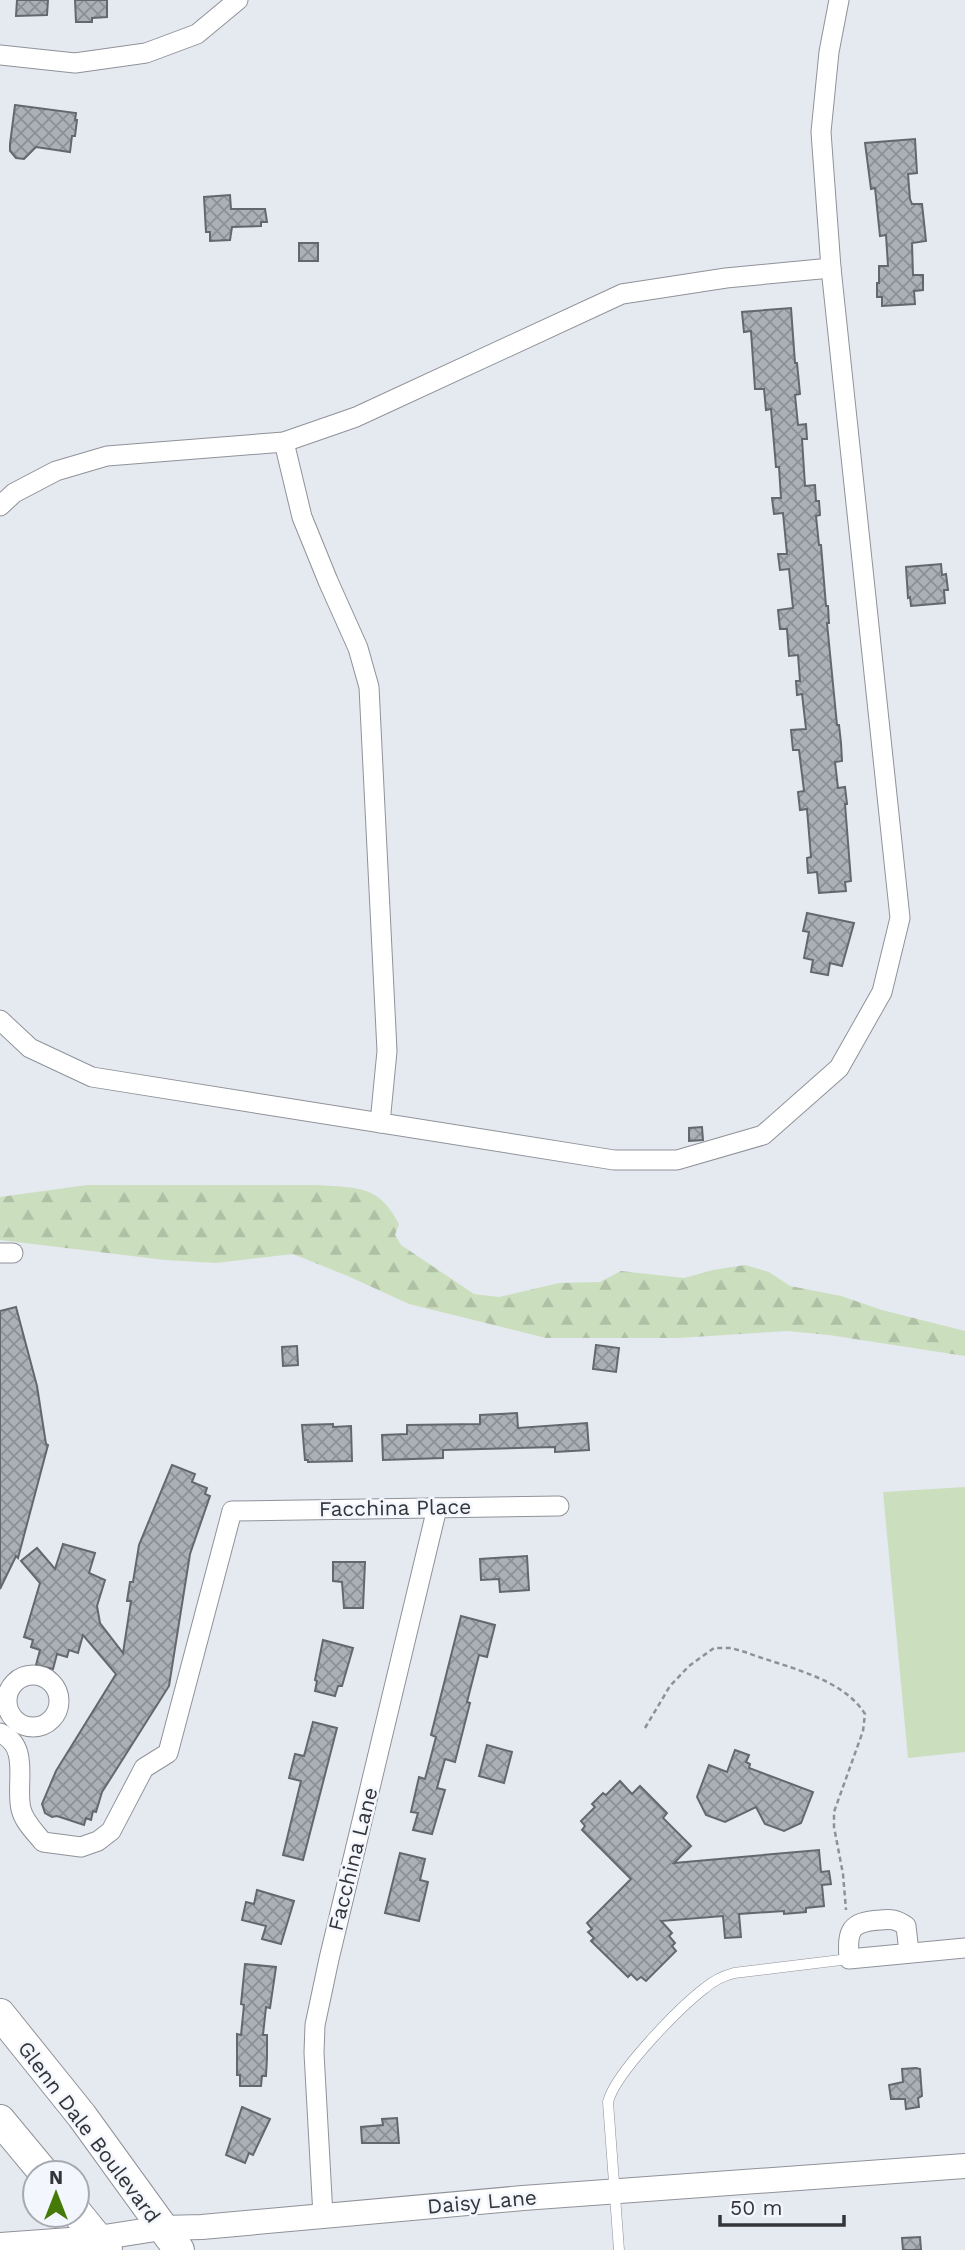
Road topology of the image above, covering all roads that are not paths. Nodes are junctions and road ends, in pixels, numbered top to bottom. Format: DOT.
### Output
graph roads {
  1 [pos="238,0"];
  2 [pos="839,0"];
  3 [pos="0,55"];
  4 [pos="831,268"];
  5 [pos="284,442"];
  6 [pos="0,506"];
  7 [pos="0,1020"];
  8 [pos="380,1123"];
  9 [pos="559,1506"];
  10 [pos="437,1508"];
  11 [pos="8,1730"];
  12 [pos="965,1948"];
  13 [pos="909,1952"];
  14 [pos="849,1959"];
  15 [pos="0,2014"];
  16 [pos="0,2120"];
  17 [pos="32,2159"];
  18 [pos="965,2166"];
  19 [pos="615,2193"];
  20 [pos="323,2216"];
  21 [pos="90,2229"];
  22 [pos="170,2239"];
  23 [pos="103,2244"];
  24 [pos="0,2245"];
  25 [pos="619,2250"];
  1 -- 3 [label="street"];
  2 -- 4 [label="street"];
  4 -- 5 [label="street"];
  4 -- 8 [label="street"];
  5 -- 6 [label="street"];
  5 -- 8 [label="street"];
  7 -- 8 [label="street"];
  9 -- 10 [label="street, Facchina Place"];
  10 -- 11 [label="street, Facchina Place"];
  10 -- 20 [label="street, Facchina Lane"];
  12 -- 13 [label="street"];
  13 -- 14 [label="street"];
  13 -- 14 [label="street"];
  14 -- 19 [label="lane"];
  15 -- 22 [label="main road, Glenn Dale Boulevard"];
  16 -- 17 [label="main road"];
  18 -- 19 [label="street, Daisy Lane"];
  19 -- 20 [label="street, Daisy Lane"];
  19 -- 25 [label="lane"];
  20 -- 22 [label="street, Daisy Lane"];
  21 -- 23 [label="main road"];
  22 -- 23 [label="street, Daisy Lane"];
  23 -- 24 [label="street, Daisy Lane"];
}
